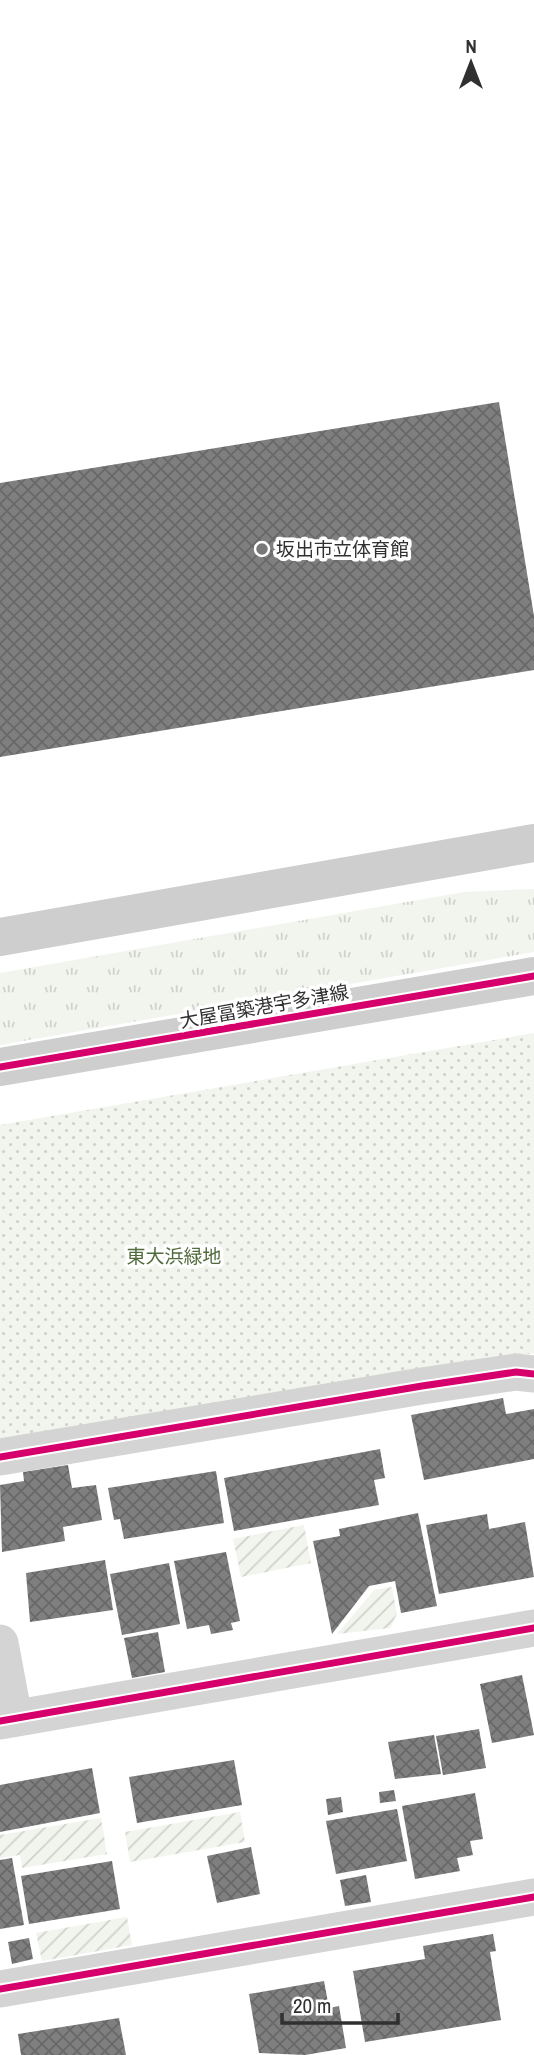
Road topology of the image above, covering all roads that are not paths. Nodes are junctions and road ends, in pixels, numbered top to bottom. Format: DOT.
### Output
graph roads {
  1 [pos="534,843"];
  2 [pos="0,937"];
  3 [pos="534,976"];
  4 [pos="0,1067"];
  5 [pos="534,1374"];
  6 [pos="0,1457"];
  7 [pos="534,1628"];
  8 [pos="0,1643"];
  9 [pos="7,1719"];
  10 [pos="534,1897"];
  11 [pos="0,1989"];
  1 -- 2 [label="main road"];
  3 -- 4 [label="main road, 大屋冨築港宇多津線"];
  5 -- 6 [label="street"];
  7 -- 9 [label="street"];
  8 -- 9 [label="street"];
  10 -- 11 [label="street"];
}
